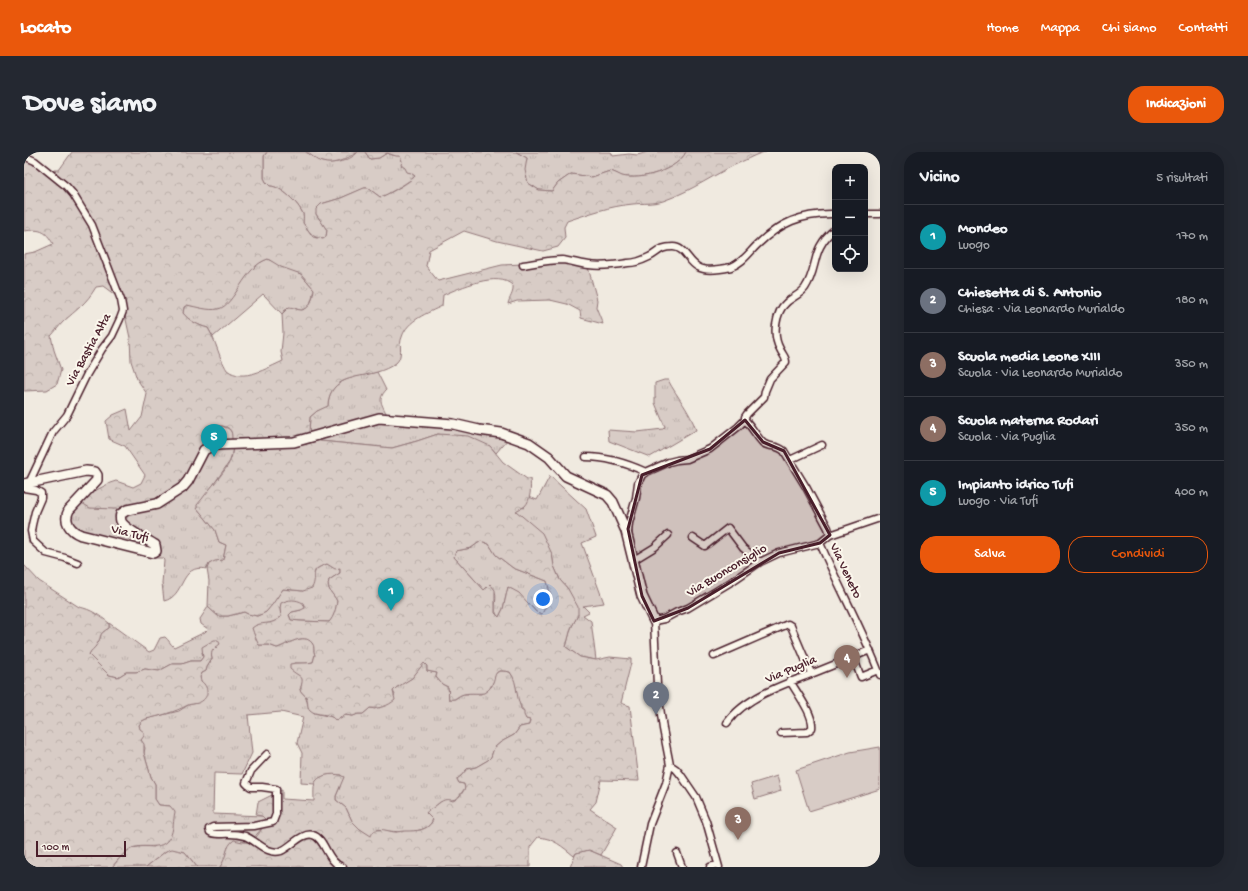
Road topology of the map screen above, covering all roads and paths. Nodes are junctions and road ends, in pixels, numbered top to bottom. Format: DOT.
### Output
graph roads {
  1 [pos="24,156"];
  2 [pos="832,214"];
  3 [pos="868,214"];
  4 [pos="880,214"];
  5 [pos="832,232"];
  6 [pos="523,265"];
  7 [pos="745,420"];
  8 [pos="822,445"];
  9 [pos="586,457"];
  10 [pos="790,460"];
  11 [pos="646,472"];
  12 [pos="26,485"];
  13 [pos="880,518"];
  14 [pos="668,535"];
  15 [pos="830,535"];
  16 [pos="693,538"];
  17 [pos="628,539"];
  18 [pos="820,543"];
  19 [pos="633,562"];
  20 [pos="760,562"];
  21 [pos="78,564"];
  22 [pos="654,621"];
  23 [pos="870,650"];
  24 [pos="714,656"];
  25 [pos="852,657"];
  26 [pos="879,673"];
  27 [pos="811,674"];
  28 [pos="790,681"];
  29 [pos="728,723"];
  30 [pos="781,733"];
  31 [pos="267,754"];
  32 [pos="670,765"];
  33 [pos="677,853"];
  34 [pos="718,866"];
  35 [pos="343,867"];
  36 [pos="641,867"];
  37 [pos="682,867"];
  38 [pos="710,867"];
  1 -- 12 [label="street, Via Bastia Alta"];
  2 -- 6 [label="street"];
  3 -- 4 [label="street"];
  5 -- 7 [label="street"];
  7 -- 10 [label="street"];
  7 -- 11 [label="street"];
  8 -- 10 [label="street"];
  9 -- 11 [label="street"];
  10 -- 15 [label="street"];
  11 -- 17 [label="street"];
  12 -- 17 [label="street, Via Tufi"];
  12 -- 21 [label="street"];
  13 -- 15 [label="street, Via Buonconsiglio"];
  14 -- 19 [label="street"];
  15 -- 18 [label="street, Via Buonconsiglio"];
  16 -- 20 [label="street"];
  17 -- 19 [label="street"];
  18 -- 20 [label="street, Via Buonconsiglio"];
  18 -- 23 [label="street, Via Veneto"];
  19 -- 22 [label="street"];
  20 -- 22 [label="street, Via Buonconsiglio"];
  22 -- 32 [label="street"];
  23 -- 25 [label="street, Via Puglia"];
  23 -- 26 [label="street, Via Veneto"];
  24 -- 27 [label="street"];
  25 -- 26 [label="street"];
  25 -- 27 [label="street, Via Puglia"];
  27 -- 28 [label="street, Via Puglia"];
  28 -- 29 [label="street, Via Puglia"];
  28 -- 30 [label="street"];
  31 -- 35 [label="street"];
  32 -- 34 [label="street"];
  32 -- 36 [label="street"];
  33 -- 37 [label="street"];
  34 -- 38 [label="street"];
}
